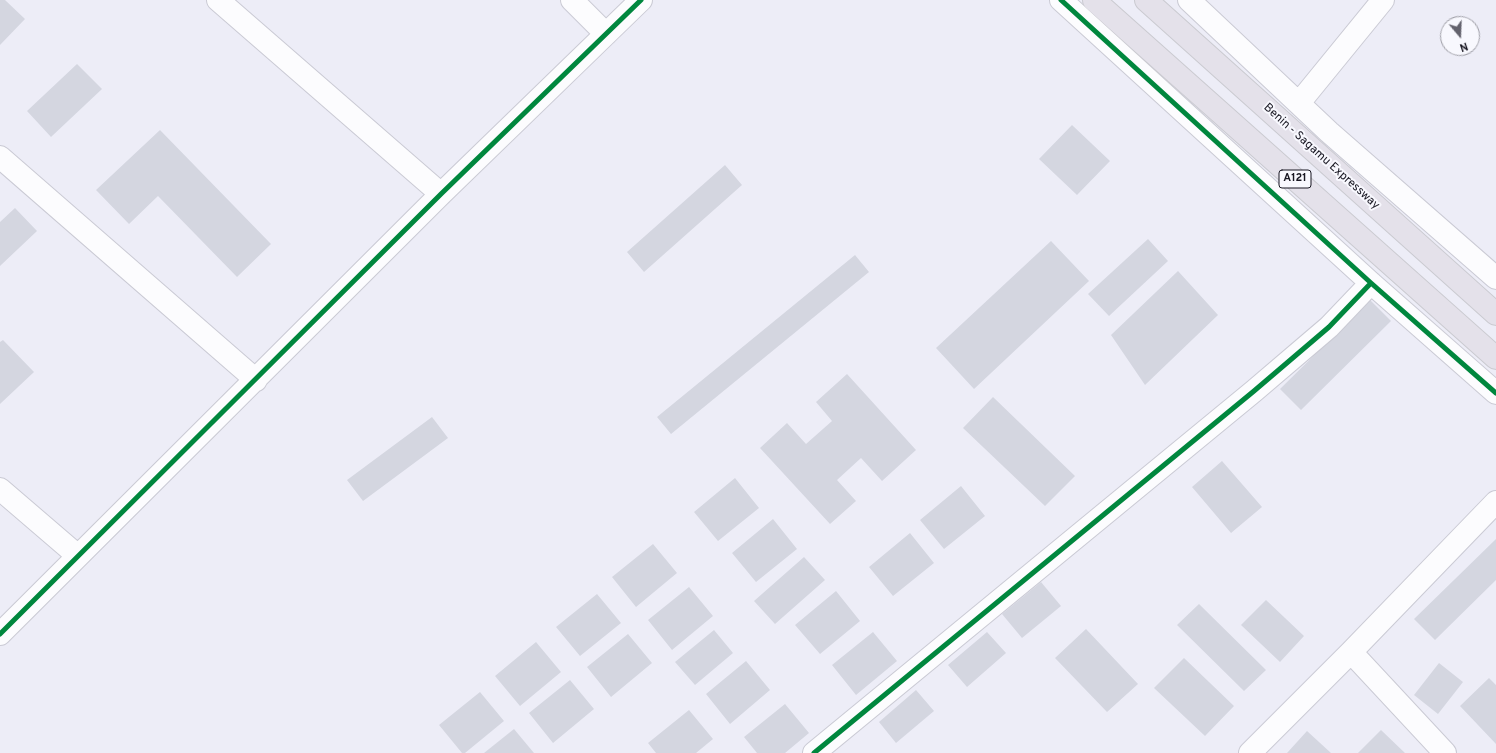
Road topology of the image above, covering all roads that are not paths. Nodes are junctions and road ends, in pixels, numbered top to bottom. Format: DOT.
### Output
graph roads {
  1 [pos="218,0"];
  2 [pos="572,0"];
  3 [pos="641,0"];
  4 [pos="1062,0"];
  5 [pos="1094,0"];
  6 [pos="1146,0"];
  7 [pos="1189,0"];
  8 [pos="1383,0"];
  9 [pos="606,34"];
  10 [pos="1299,103"];
  11 [pos="0,158"];
  12 [pos="441,194"];
  13 [pos="1496,278"];
  14 [pos="1371,283"];
  15 [pos="1496,314"];
  16 [pos="1496,358"];
  17 [pos="256,380"];
  18 [pos="1496,393"];
  19 [pos="0,489"];
  20 [pos="1496,502"];
  21 [pos="78,556"];
  22 [pos="0,634"];
  23 [pos="1351,652"];
  24 [pos="814,753"];
  25 [pos="1250,753"];
  26 [pos="1445,753"];
  1 -- 12 [label="street"];
  2 -- 9 [label="street"];
  3 -- 9 [label="street"];
  4 -- 14 [label="street"];
  5 -- 16 [label="highway, A121"];
  6 -- 15 [label="highway, Benin - Sagamu Expressway / A121"];
  7 -- 10 [label="street"];
  8 -- 10 [label="street"];
  9 -- 12 [label="street"];
  10 -- 13 [label="street"];
  11 -- 17 [label="street"];
  12 -- 17 [label="street"];
  14 -- 18 [label="street"];
  14 -- 24 [label="street"];
  17 -- 21 [label="street"];
  19 -- 21 [label="street"];
  20 -- 23 [label="street"];
  21 -- 22 [label="street"];
  23 -- 25 [label="street"];
  23 -- 26 [label="street"];
}
